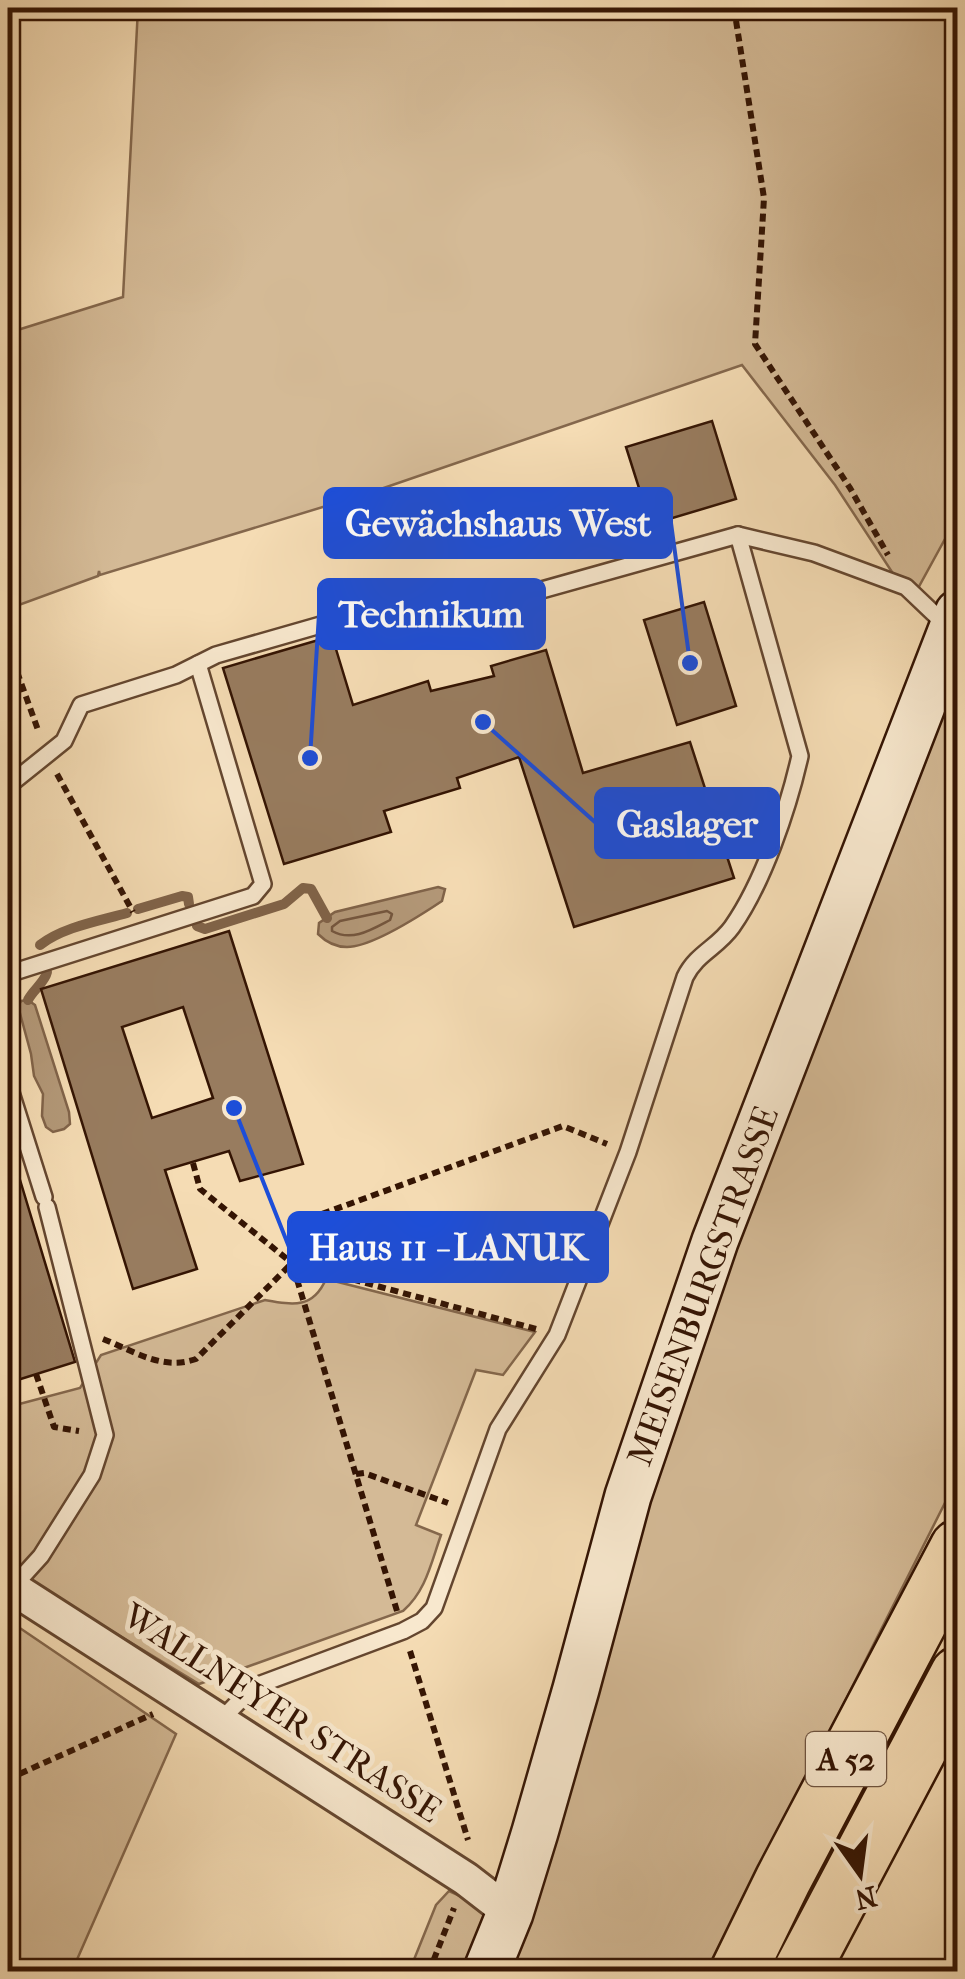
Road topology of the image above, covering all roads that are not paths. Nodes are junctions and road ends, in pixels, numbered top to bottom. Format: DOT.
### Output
graph roads {
  1 [pos="738,535"];
  2 [pos="954,622"];
  3 [pos="198,664"];
  4 [pos="8,786"];
  5 [pos="8,974"];
  6 [pos="8,1083"];
  7 [pos="958,1548"];
  8 [pos="10,1586"];
  9 [pos="958,1675"];
  10 [pos="218,1722"];
  11 [pos="510,1913"];
  12 [pos="486,1972"];
  13 [pos="738,1972"];
  14 [pos="801,1972"];
  1 -- 2 [label="lane"];
  1 -- 3 [label="lane"];
  1 -- 10 [label="lane"];
  2 -- 11 [label="main road, MEISENBURGSTRASSE"];
  3 -- 4 [label="lane"];
  3 -- 5 [label="lane"];
  6 -- 8 [label="lane"];
  7 -- 13 [label="highway, A 52"];
  8 -- 10 [label="street, WALLNEYER STRASSE"];
  9 -- 14 [label="highway, A 52"];
  10 -- 11 [label="street, WALLNEYER STRASSE"];
  11 -- 12 [label="main road, MEISENBURGSTRASSE"];
}
